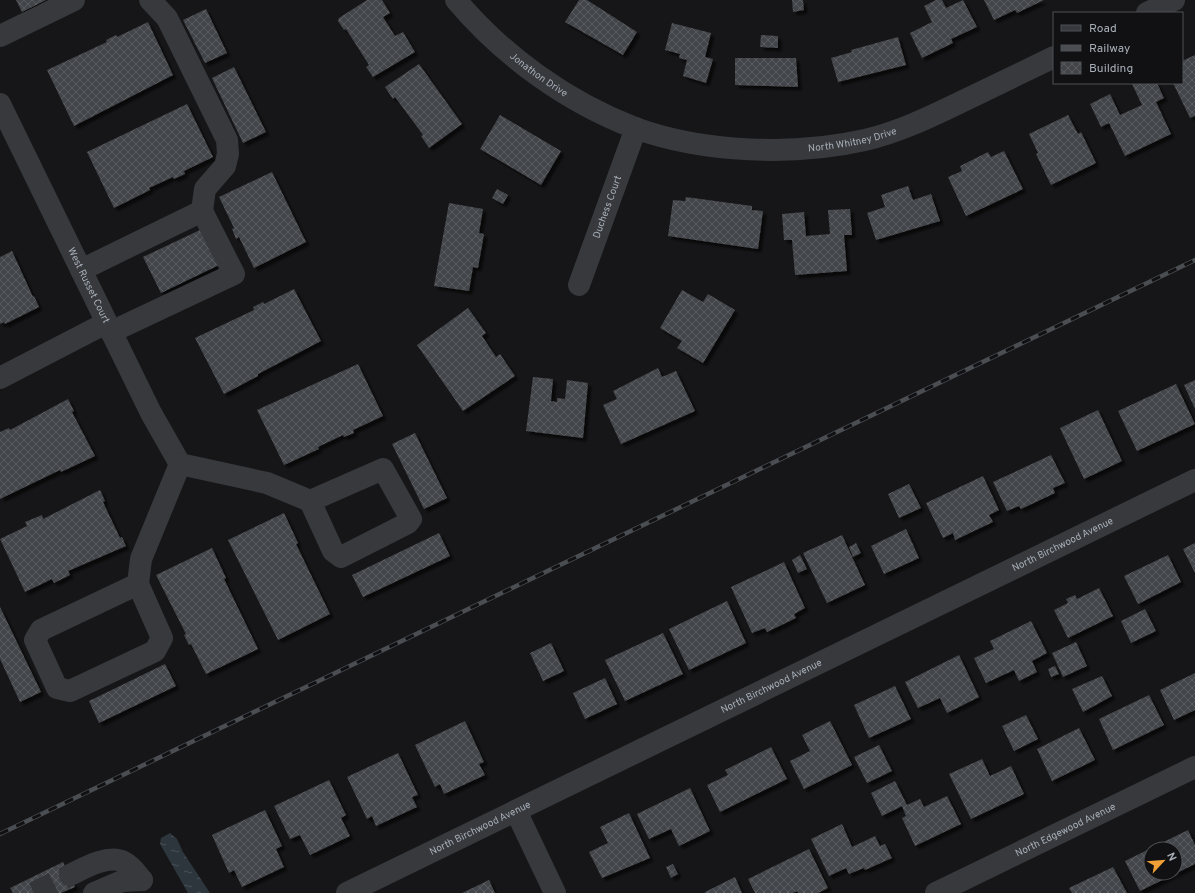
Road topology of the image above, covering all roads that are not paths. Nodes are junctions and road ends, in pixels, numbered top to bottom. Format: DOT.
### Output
graph roads {
  1 [pos="74,0"];
  2 [pos="150,0"];
  3 [pos="456,0"];
  4 [pos="1174,0"];
  5 [pos="1149,12"];
  6 [pos="0,36"];
  7 [pos="1053,57"];
  8 [pos="0,104"];
  9 [pos="636,128"];
  10 [pos="5,129"];
  11 [pos="202,211"];
  12 [pos="80,270"];
  13 [pos="579,285"];
  14 [pos="109,327"];
  15 [pos="0,378"];
  16 [pos="180,464"];
  17 [pos="1195,480"];
  18 [pos="310,501"];
  19 [pos="138,584"];
  20 [pos="1195,767"];
  21 [pos="516,811"];
  22 [pos="70,875"];
  23 [pos="94,893"];
  24 [pos="347,893"];
  25 [pos="554,893"];
  26 [pos="936,893"];
  1 -- 6 [label="street"];
  2 -- 11 [label="street"];
  3 -- 9 [label="street, Jonathon Drive"];
  4 -- 5 [label="street"];
  7 -- 9 [label="street, North Whitney Drive"];
  8 -- 10 [label="street, West Russet Court"];
  9 -- 13 [label="street, Duchess Court"];
  10 -- 12 [label="street, West Russet Court"];
  11 -- 12 [label="street"];
  11 -- 14 [label="street"];
  12 -- 14 [label="street, West Russet Court"];
  14 -- 15 [label="street"];
  14 -- 16 [label="street, West Russet Court"];
  16 -- 18 [label="street"];
  16 -- 19 [label="street"];
  17 -- 21 [label="street, North Birchwood Avenue"];
  18 -- 18 [label="street"];
  19 -- 19 [label="street"];
  20 -- 26 [label="street, North Edgewood Avenue"];
  21 -- 24 [label="street, North Birchwood Avenue"];
  21 -- 25 [label="street"];
  22 -- 23 [label="street"];
}
